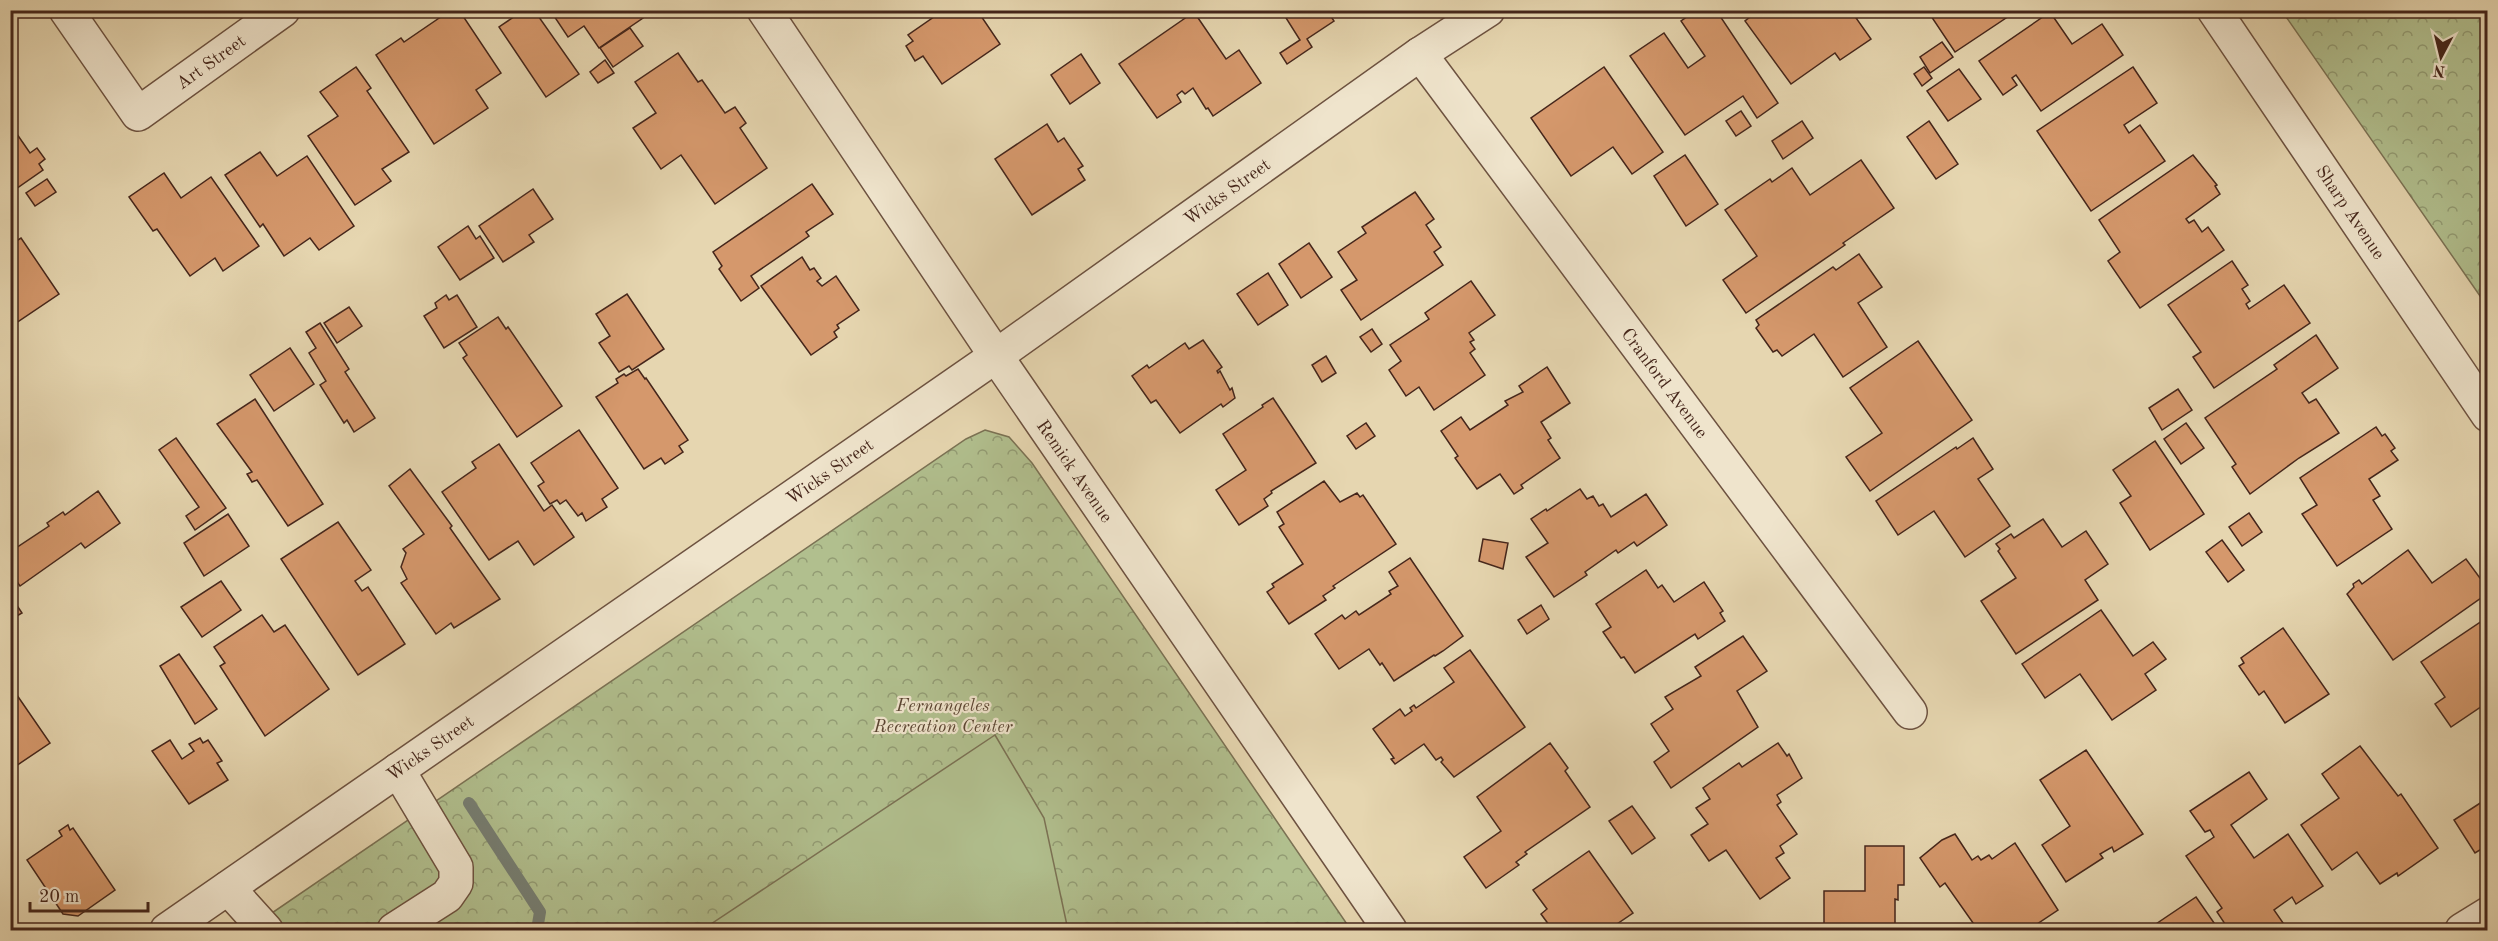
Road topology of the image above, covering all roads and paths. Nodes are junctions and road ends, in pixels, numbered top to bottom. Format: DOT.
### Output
graph roads {
  1 [pos="66,10"];
  2 [pos="283,10"];
  3 [pos="764,10"];
  4 [pos="2214,10"];
  5 [pos="1480,13"];
  6 [pos="1420,54"];
  7 [pos="996,356"];
  8 [pos="2487,415"];
  9 [pos="1910,712"];
  10 [pos="398,770"];
  11 [pos="228,888"];
  12 [pos="2487,914"];
  13 [pos="167,930"];
  14 [pos="266,930"];
  15 [pos="394,930"];
  16 [pos="1390,930"];
  17 [pos="2462,930"];
  1 -- 2 [label="street, Art Street"];
  3 -- 7 [label="street, Remick Avenue"];
  4 -- 8 [label="street, Sharp Avenue"];
  5 -- 6 [label="street, Wicks Street"];
  6 -- 7 [label="street, Wicks Street"];
  6 -- 9 [label="street, Cranford Avenue"];
  7 -- 10 [label="street, Wicks Street"];
  7 -- 16 [label="street, Remick Avenue"];
  10 -- 11 [label="street, Wicks Street"];
  10 -- 15 [label="street"];
  11 -- 13 [label="street, Wicks Street"];
  11 -- 14 [label="street"];
  12 -- 17 [label="street"];
}
